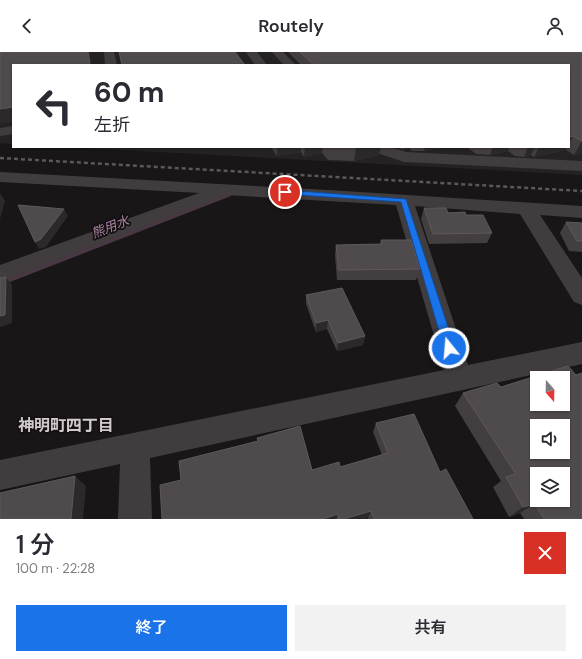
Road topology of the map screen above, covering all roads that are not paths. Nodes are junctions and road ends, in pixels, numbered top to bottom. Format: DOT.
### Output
graph roads {
  1 [pos="109,52"];
  2 [pos="251,52"];
  3 [pos="277,52"];
  4 [pos="111,64"];
  5 [pos="260,64"];
  6 [pos="289,64"];
  7 [pos="12,130"];
  8 [pos="0,132"];
  9 [pos="383,148"];
  10 [pos="582,166"];
  11 [pos="0,177"];
  12 [pos="228,189"];
  13 [pos="404,200"];
  14 [pos="526,208"];
  15 [pos="582,212"];
  16 [pos="0,273"];
  17 [pos="582,296"];
  18 [pos="582,353"];
  19 [pos="459,378"];
  20 [pos="135,446"];
  21 [pos="0,475"];
  22 [pos="135,519"];
  1 -- 4 [label="street"];
  2 -- 5 [label="street"];
  3 -- 6 [label="street"];
  7 -- 8 [label="street"];
  9 -- 10 [label="street"];
  11 -- 12 [label="street"];
  12 -- 13 [label="street"];
  12 -- 16 [label="street"];
  13 -- 14 [label="street"];
  13 -- 19 [label="street"];
  14 -- 15 [label="street"];
  14 -- 17 [label="street"];
  18 -- 19 [label="street"];
  19 -- 20 [label="street"];
  20 -- 21 [label="street"];
  20 -- 22 [label="street"];
}
